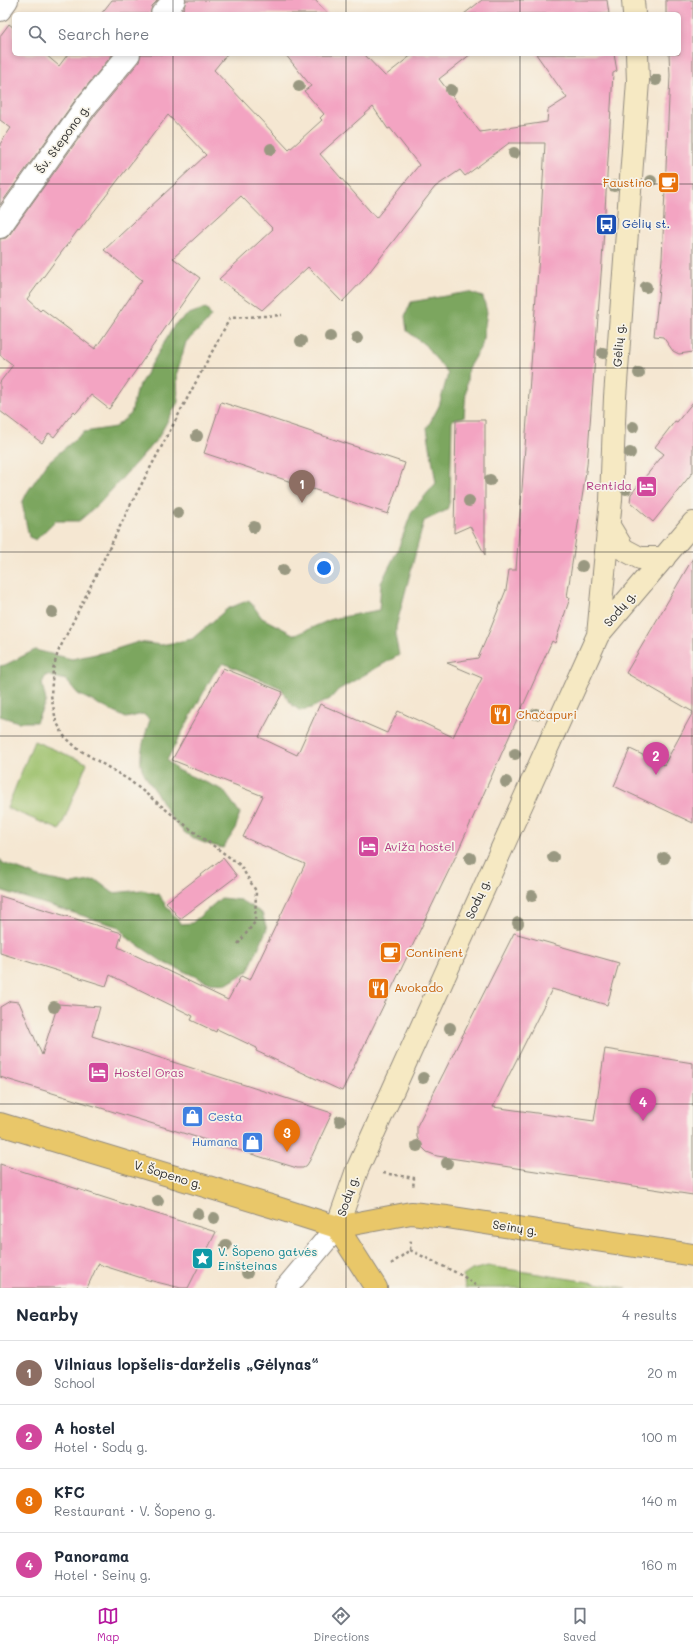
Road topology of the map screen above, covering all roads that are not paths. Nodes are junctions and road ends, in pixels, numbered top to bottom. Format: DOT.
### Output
graph roads {
  1 [pos="7,0"];
  2 [pos="174,0"];
  3 [pos="632,0"];
  4 [pos="0,10"];
  5 [pos="164,12"];
  6 [pos="634,12"];
  7 [pos="127,56"];
  8 [pos="637,56"];
  9 [pos="0,227"];
  10 [pos="693,523"];
  11 [pos="609,526"];
  12 [pos="664,558"];
  13 [pos="598,635"];
  14 [pos="0,1124"];
  15 [pos="337,1227"];
  16 [pos="693,1255"];
  17 [pos="286,1288"];
  18 [pos="376,1288"];
  1 -- 4 [label="street"];
  2 -- 5 [label="street"];
  3 -- 6 [label="main road"];
  7 -- 9 [label="street, Šv. Stepono g."];
  8 -- 11 [label="main road, Gėlių g."];
  10 -- 12 [label="main road, Sodų g."];
  11 -- 12 [label="main road"];
  11 -- 13 [label="main road, Gėlių g."];
  12 -- 13 [label="main road, Sodų g."];
  13 -- 15 [label="main road, Sodų g."];
  14 -- 15 [label="main road, V. Šopeno g."];
  15 -- 16 [label="main road, Seinų g."];
  15 -- 17 [label="street, Sodų g."];
  15 -- 18 [label="main road"];
}
